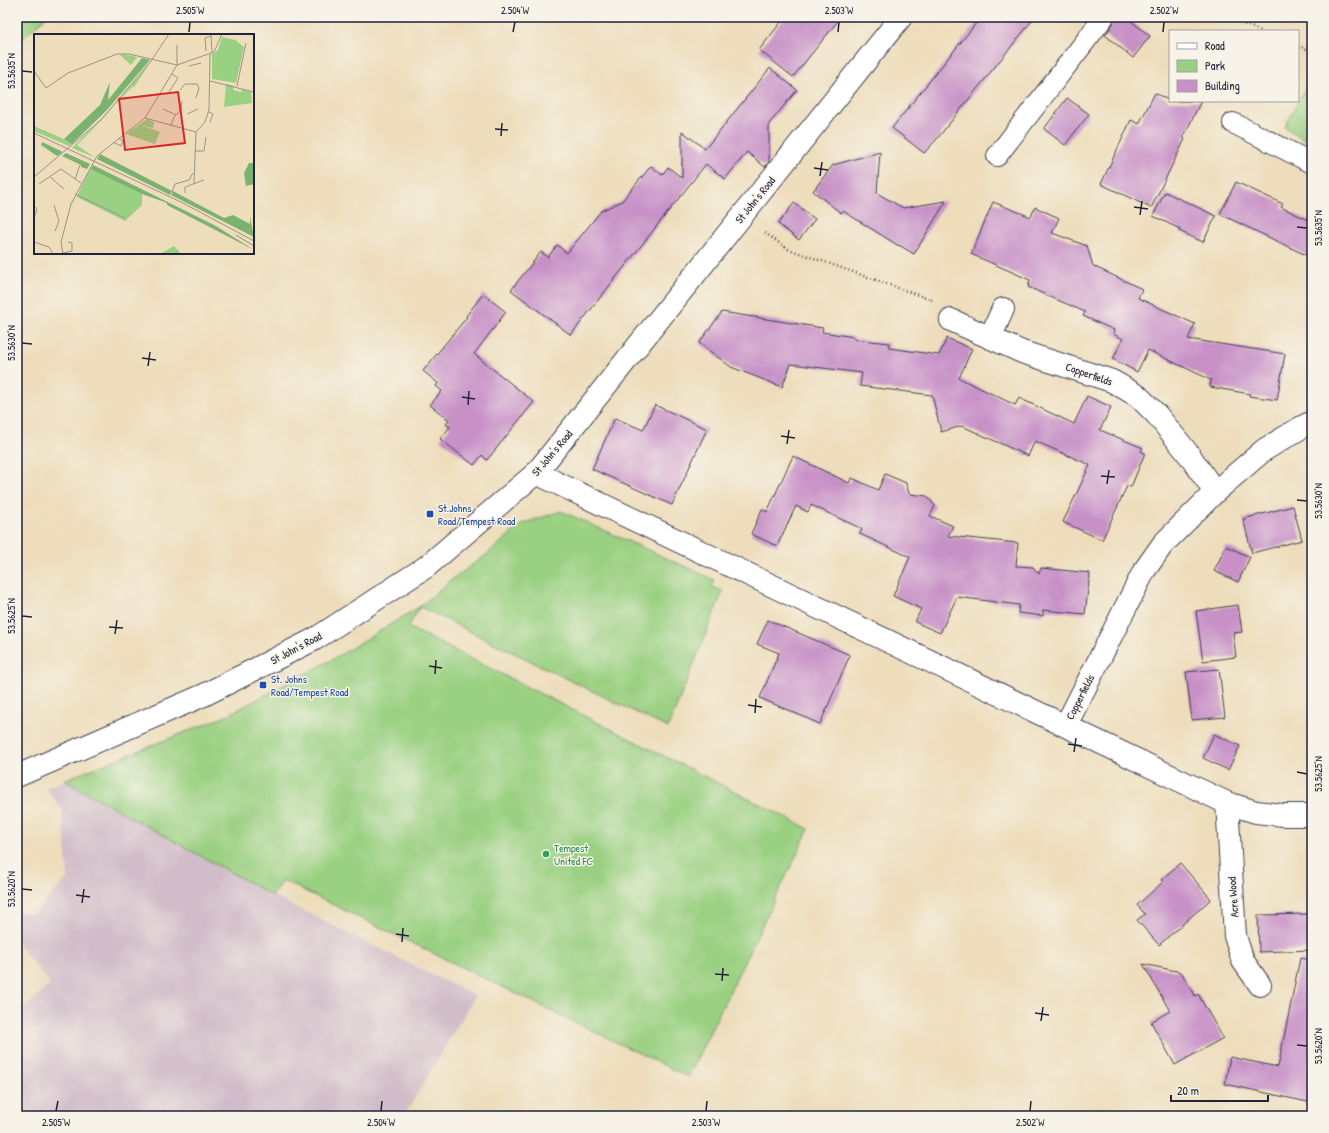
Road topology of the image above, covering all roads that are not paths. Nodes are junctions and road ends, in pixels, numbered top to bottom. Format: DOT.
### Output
graph roads {
  1 [pos="901,17"];
  2 [pos="1104,17"];
  3 [pos="1233,123"];
  4 [pos="997,156"];
  5 [pos="1312,163"];
  6 [pos="1003,309"];
  7 [pos="951,320"];
  8 [pos="990,338"];
  9 [pos="1312,422"];
  10 [pos="536,473"];
  11 [pos="1215,492"];
  12 [pos="1066,726"];
  13 [pos="17,776"];
  14 [pos="1227,803"];
  15 [pos="1312,815"];
  16 [pos="1260,985"];
  1 -- 10 [label="street, St John's Road"];
  2 -- 4 [label="lane"];
  3 -- 5 [label="lane"];
  6 -- 8 [label="street"];
  7 -- 8 [label="street, Copperfields"];
  8 -- 11 [label="street, Copperfields"];
  9 -- 11 [label="street, Copperfields"];
  10 -- 12 [label="street"];
  10 -- 13 [label="street, St John's Road"];
  11 -- 12 [label="street, Copperfields"];
  12 -- 14 [label="street"];
  14 -- 15 [label="street"];
  14 -- 16 [label="street, Acre Wood"];
}
